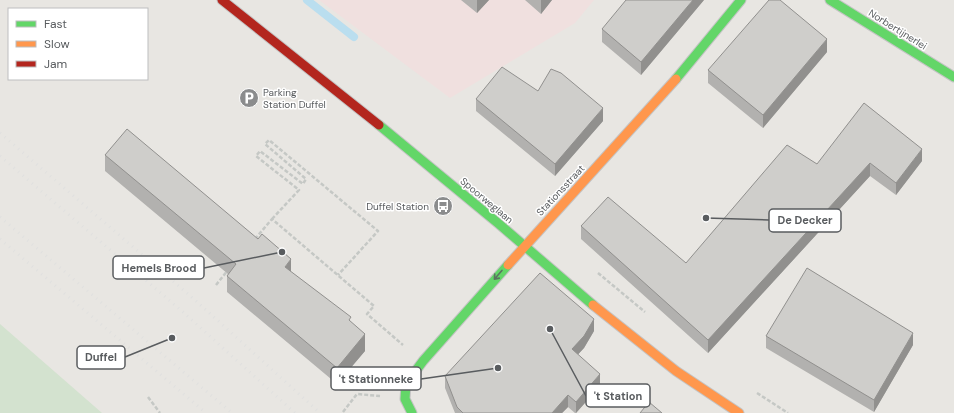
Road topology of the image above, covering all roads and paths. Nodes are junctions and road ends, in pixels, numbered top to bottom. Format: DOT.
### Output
graph roads {
  1 [pos="222,0"];
  2 [pos="741,0"];
  3 [pos="830,0"];
  4 [pos="954,77"];
  5 [pos="272,219"];
  6 [pos="252,242"];
  7 [pos="524,246"];
  8 [pos="233,264"];
  9 [pos="594,270"];
  10 [pos="338,275"];
  11 [pos="216,285"];
  12 [pos="647,314"];
  13 [pos="393,337"];
  14 [pos="755,392"];
  15 [pos="357,394"];
  16 [pos="148,397"];
  17 [pos="342,412"];
  18 [pos="160,413"];
  19 [pos="412,413"];
  20 [pos="739,413"];
  21 [pos="788,413"];
  1 -- 7 [label="street, Spoorweglaan"];
  2 -- 7 [label="street, Stationsstraat"];
  3 -- 4 [label="street, Norbertijnerlei"];
  5 -- 6 [label="path"];
  5 -- 10 [label="path"];
  5 -- 10 [label="path"];
  7 -- 19 [label="street, Stationsstraat, one-way"];
  7 -- 20 [label="street, Spoorweglaan"];
  8 -- 11 [label="path"];
  9 -- 12 [label="path"];
  10 -- 13 [label="path"];
  14 -- 21 [label="path"];
  15 -- 17 [label="path"];
  16 -- 18 [label="path"];
}
